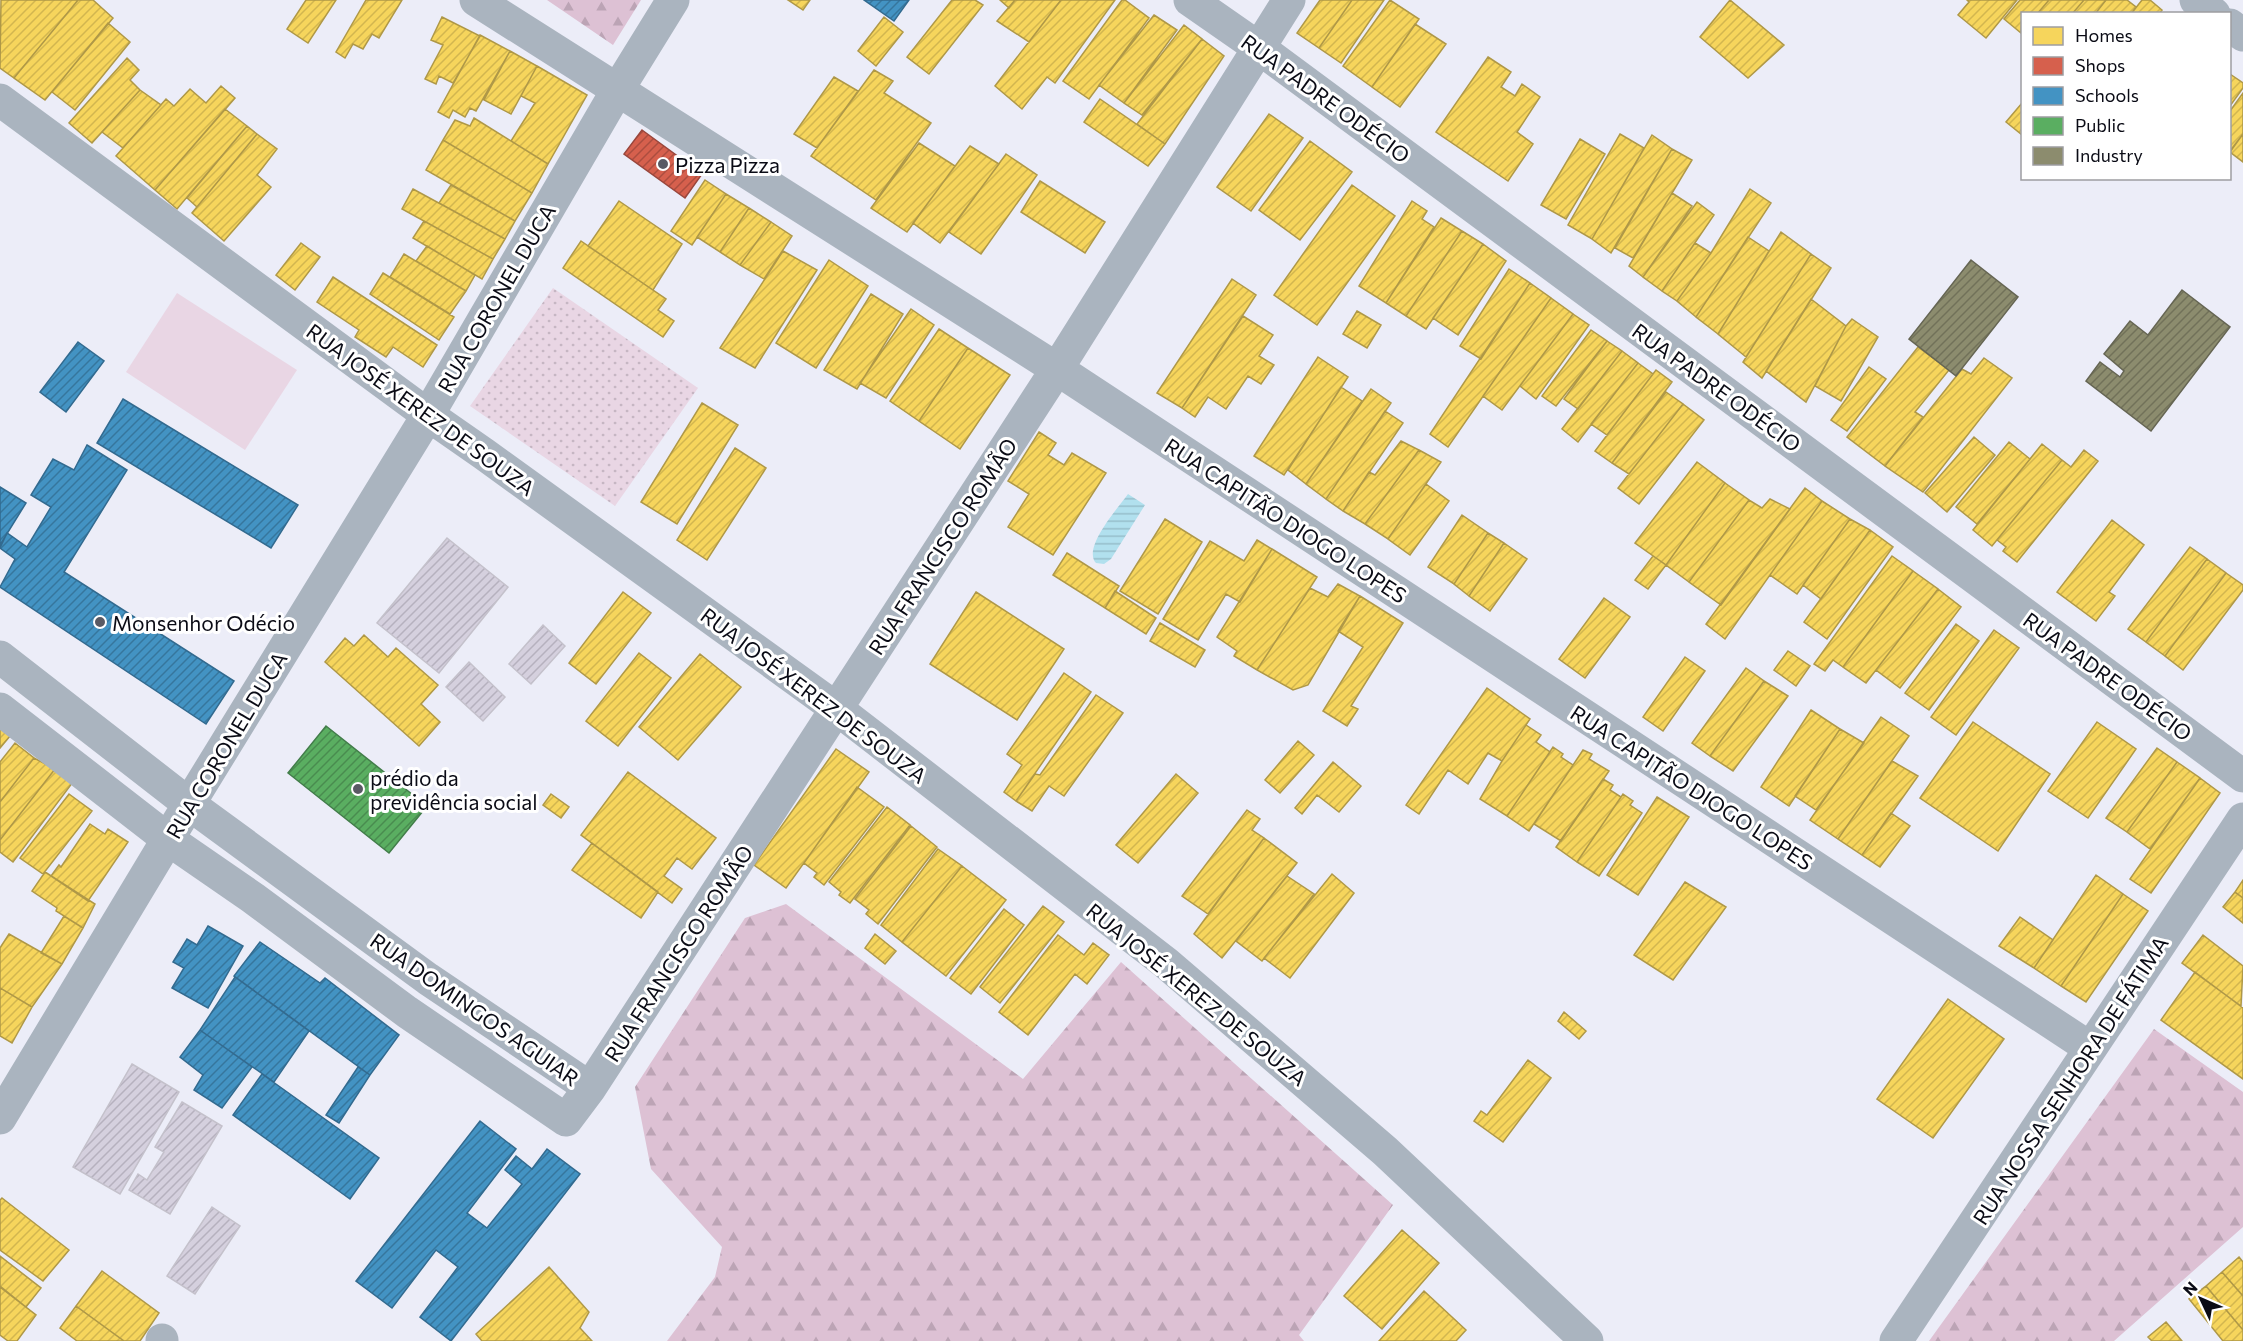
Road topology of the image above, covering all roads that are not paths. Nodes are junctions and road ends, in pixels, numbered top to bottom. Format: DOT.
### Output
graph roads {
  1 [pos="476,0"];
  2 [pos="674,0"];
  3 [pos="1190,0"];
  4 [pos="1289,0"];
  5 [pos="2196,0"];
  6 [pos="2211,12"];
  7 [pos="1258,48"];
  8 [pos="618,89"];
  9 [pos="0,100"];
  10 [pos="1057,369"];
  11 [pos="428,416"];
  12 [pos="0,657"];
  13 [pos="0,709"];
  14 [pos="837,709"];
  15 [pos="2243,776"];
  16 [pos="189,804"];
  17 [pos="2243,819"];
  18 [pos="169,840"];
  19 [pos="428,979"];
  20 [pos="407,1012"];
  21 [pos="2090,1048"];
  22 [pos="590,1088"];
  23 [pos="0,1118"];
  24 [pos="1587,1341"];
  25 [pos="1896,1341"];
  1 -- 8 [label="street, RUA CAPITÃO DIOGO LOPES"];
  2 -- 8 [label="street, RUA CORONEL DUCA"];
  3 -- 7 [label="street, RUA PADRE ODÉCIO"];
  4 -- 7 [label="street, RUA FRANCISCO ROMÃO"];
  5 -- 6 [label="street"];
  7 -- 10 [label="street, RUA FRANCISCO ROMÃO"];
  7 -- 15 [label="street, RUA PADRE ODÉCIO"];
  8 -- 10 [label="street, RUA CAPITÃO DIOGO LOPES"];
  8 -- 11 [label="street, RUA CORONEL DUCA"];
  9 -- 11 [label="street, RUA JOSÉ XEREZ DE SOUZA"];
  10 -- 14 [label="street, RUA FRANCISCO ROMÃO"];
  10 -- 21 [label="street, RUA CAPITÃO DIOGO LOPES"];
  11 -- 14 [label="street, RUA JOSÉ XEREZ DE SOUZA"];
  11 -- 16 [label="street, RUA CORONEL DUCA"];
  12 -- 16 [label="street, RUA DOMINGOS AGUIAR"];
  13 -- 18 [label="street, RUA DOMINGOS AGUIAR"];
  14 -- 22 [label="street, RUA FRANCISCO ROMÃO"];
  14 -- 24 [label="street, RUA JOSÉ XEREZ DE SOUZA"];
  16 -- 18 [label="street, RUA CORONEL DUCA"];
  16 -- 19 [label="street, RUA DOMINGOS AGUIAR"];
  17 -- 21 [label="street, RUA NOSSA SENHORA DE FÁTIMA"];
  18 -- 20 [label="street, RUA DOMINGOS AGUIAR"];
  18 -- 23 [label="street, RUA CORONEL DUCA"];
  19 -- 20 [label="street"];
  19 -- 22 [label="street, RUA DOMINGOS AGUIAR"];
  20 -- 22 [label="street, RUA DOMINGOS AGUIAR"];
  21 -- 25 [label="street, RUA NOSSA SENHORA DE FÁTIMA"];
}
